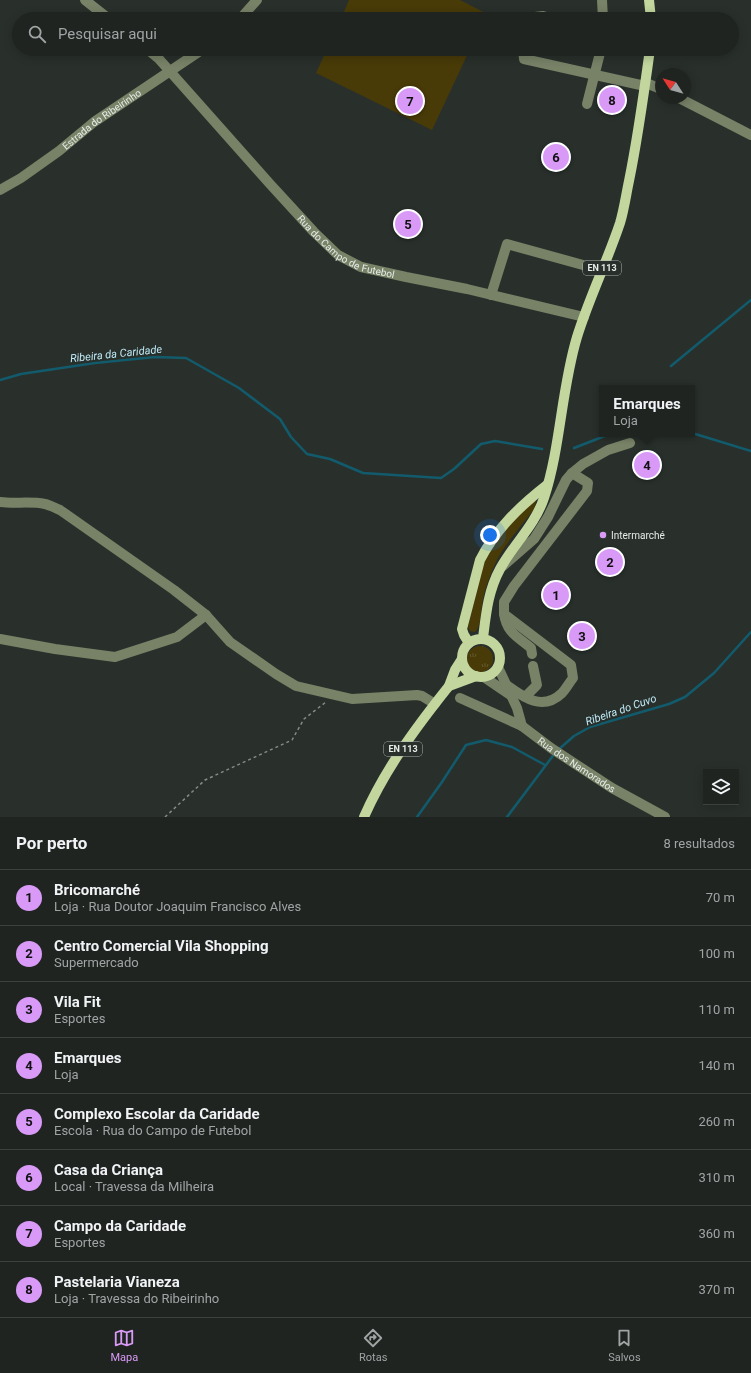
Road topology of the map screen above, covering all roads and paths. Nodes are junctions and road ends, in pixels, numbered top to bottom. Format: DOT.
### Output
graph roads {
  1 [pos="85,0"];
  2 [pos="257,0"];
  3 [pos="602,0"];
  4 [pos="650,0"];
  5 [pos="100,12"];
  6 [pos="246,12"];
  7 [pos="603,12"];
  8 [pos="651,12"];
  9 [pos="155,56"];
  10 [pos="192,56"];
  11 [pos="524,56"];
  12 [pos="599,56"];
  13 [pos="649,56"];
  14 [pos="169,71"];
  15 [pos="595,75"];
  16 [pos="645,85"];
  17 [pos="655,88"];
  18 [pos="587,104"];
  19 [pos="691,104"];
  20 [pos="751,135"];
  21 [pos="0,190"];
  22 [pos="601,270"];
  23 [pos="491,295"];
  24 [pos="584,317"];
  25 [pos="630,443"];
  26 [pos="572,473"];
  27 [pos="547,485"];
  28 [pos="0,502"];
  29 [pos="500,569"];
  30 [pos="504,614"];
  31 [pos="206,615"];
  32 [pos="483,638"];
  33 [pos="0,639"];
  34 [pos="469,643"];
  35 [pos="532,654"];
  36 [pos="462,659"];
  37 [pos="533,666"];
  38 [pos="498,667"];
  39 [pos="480,677"];
  40 [pos="505,684"];
  41 [pos="450,686"];
  42 [pos="509,694"];
  43 [pos="525,697"];
  44 [pos="460,698"];
  45 [pos="331,702"];
  46 [pos="435,704"];
  47 [pos="522,726"];
  48 [pos="165,817"];
  49 [pos="364,817"];
  50 [pos="665,817"];
  1 -- 5 [label="street"];
  2 -- 6 [label="street"];
  3 -- 7 [label="street"];
  4 -- 8 [label="main road"];
  9 -- 14 [label="street, Rua do Campo de Futebol"];
  10 -- 14 [label="street, Estrada do Ribeirinho"];
  11 -- 15 [label="street"];
  12 -- 15 [label="street"];
  13 -- 16 [label="main road, EN 113"];
  14 -- 21 [label="street, Estrada do Ribeirinho"];
  14 -- 23 [label="street, Rua do Campo de Futebol"];
  15 -- 16 [label="street"];
  15 -- 18 [label="street"];
  16 -- 17 [label="street"];
  16 -- 22 [label="main road, EN 113"];
  19 -- 20 [label="street"];
  22 -- 23 [label="street"];
  22 -- 24 [label="main road, EN 113"];
  23 -- 24 [label="street, Rua do Campo de Futebol"];
  24 -- 27 [label="main road, EN 113"];
  25 -- 26 [label="street"];
  26 -- 29 [label="street"];
  26 -- 30 [label="street"];
  27 -- 29 [label="main road, EN 113"];
  27 -- 34 [label="main road"];
  28 -- 31 [label="street"];
  29 -- 32 [label="main road, EN 113"];
  30 -- 35 [label="street"];
  30 -- 43 [label="street"];
  31 -- 33 [label="street"];
  31 -- 46 [label="street"];
  32 -- 34 [label="main road"];
  32 -- 38 [label="main road"];
  34 -- 36 [label="main road, EN 113"];
  36 -- 39 [label="main road"];
  36 -- 41 [label="main road, EN 113"];
  37 -- 43 [label="street"];
  38 -- 39 [label="main road, EN 113"];
  38 -- 40 [label="street"];
  39 -- 41 [label="main road, EN 113"];
  39 -- 42 [label="street"];
  40 -- 42 [label="street"];
  40 -- 43 [label="street"];
  41 -- 46 [label="main road, EN 113"];
  42 -- 47 [label="street"];
  44 -- 47 [label="street, Rua dos Namorados"];
  45 -- 48 [label="path"];
  46 -- 49 [label="main road, EN 113"];
  47 -- 50 [label="street, Rua dos Namorados"];
}
